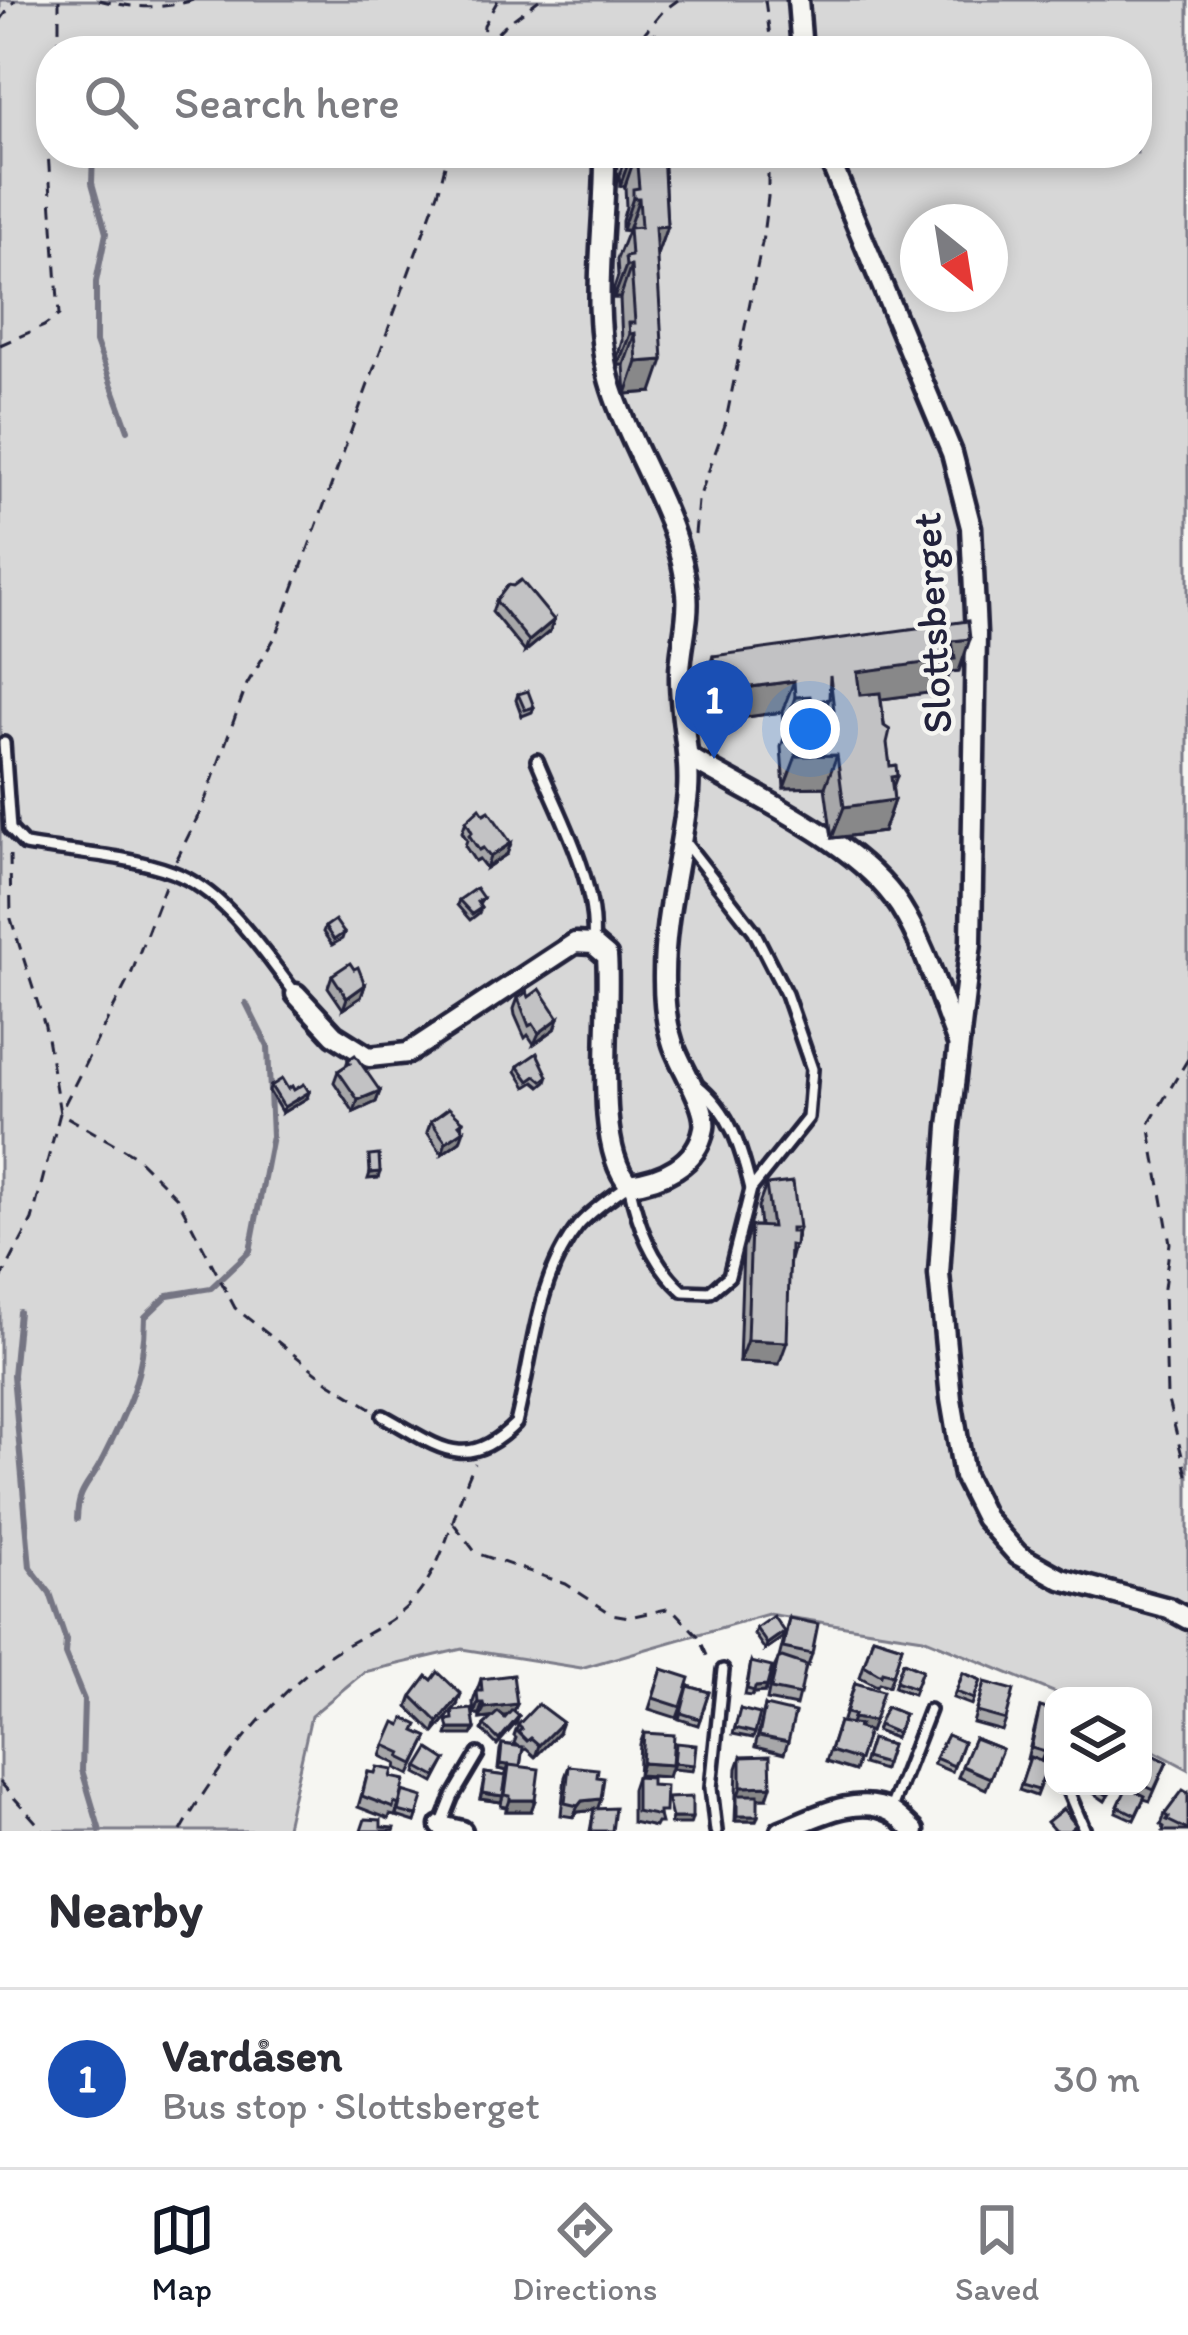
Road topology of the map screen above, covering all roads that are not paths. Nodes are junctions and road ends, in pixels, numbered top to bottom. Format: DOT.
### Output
graph roads {
  1 [pos="798,0"];
  2 [pos="801,36"];
  3 [pos="605,168"];
  4 [pos="833,168"];
  5 [pos="4,743"];
  6 [pos="690,758"];
  7 [pos="537,760"];
  8 [pos="681,837"];
  9 [pos="593,944"];
  10 [pos="296,994"];
  11 [pos="958,1043"];
  12 [pos="687,1077"];
  13 [pos="629,1184"];
  14 [pos="751,1189"];
  15 [pos="383,1416"];
  16 [pos="1188,1619"];
  17 [pos="723,1670"];
  18 [pos="929,1710"];
  19 [pos="478,1754"];
  20 [pos="1070,1795"];
  21 [pos="890,1810"];
  22 [pos="441,1828"];
  23 [pos="462,1831"];
  24 [pos="716,1831"];
  25 [pos="781,1831"];
  26 [pos="914,1831"];
  27 [pos="1085,1831"];
  1 -- 2 [label="street"];
  3 -- 6 [label="street"];
  4 -- 11 [label="street, Slottsberget"];
  5 -- 10 [label="lane"];
  6 -- 8 [label="street"];
  6 -- 11 [label="street, Slottsberget"];
  7 -- 9 [label="lane"];
  8 -- 12 [label="street"];
  8 -- 14 [label="lane"];
  9 -- 10 [label="street"];
  9 -- 13 [label="street"];
  11 -- 16 [label="street, Slottsberget"];
  12 -- 13 [label="street"];
  12 -- 14 [label="lane"];
  13 -- 14 [label="lane"];
  13 -- 15 [label="lane"];
  17 -- 24 [label="lane"];
  18 -- 21 [label="lane"];
  19 -- 22 [label="lane"];
  20 -- 27 [label="lane"];
  21 -- 25 [label="street"];
  21 -- 26 [label="street"];
  22 -- 23 [label="street"];
}
